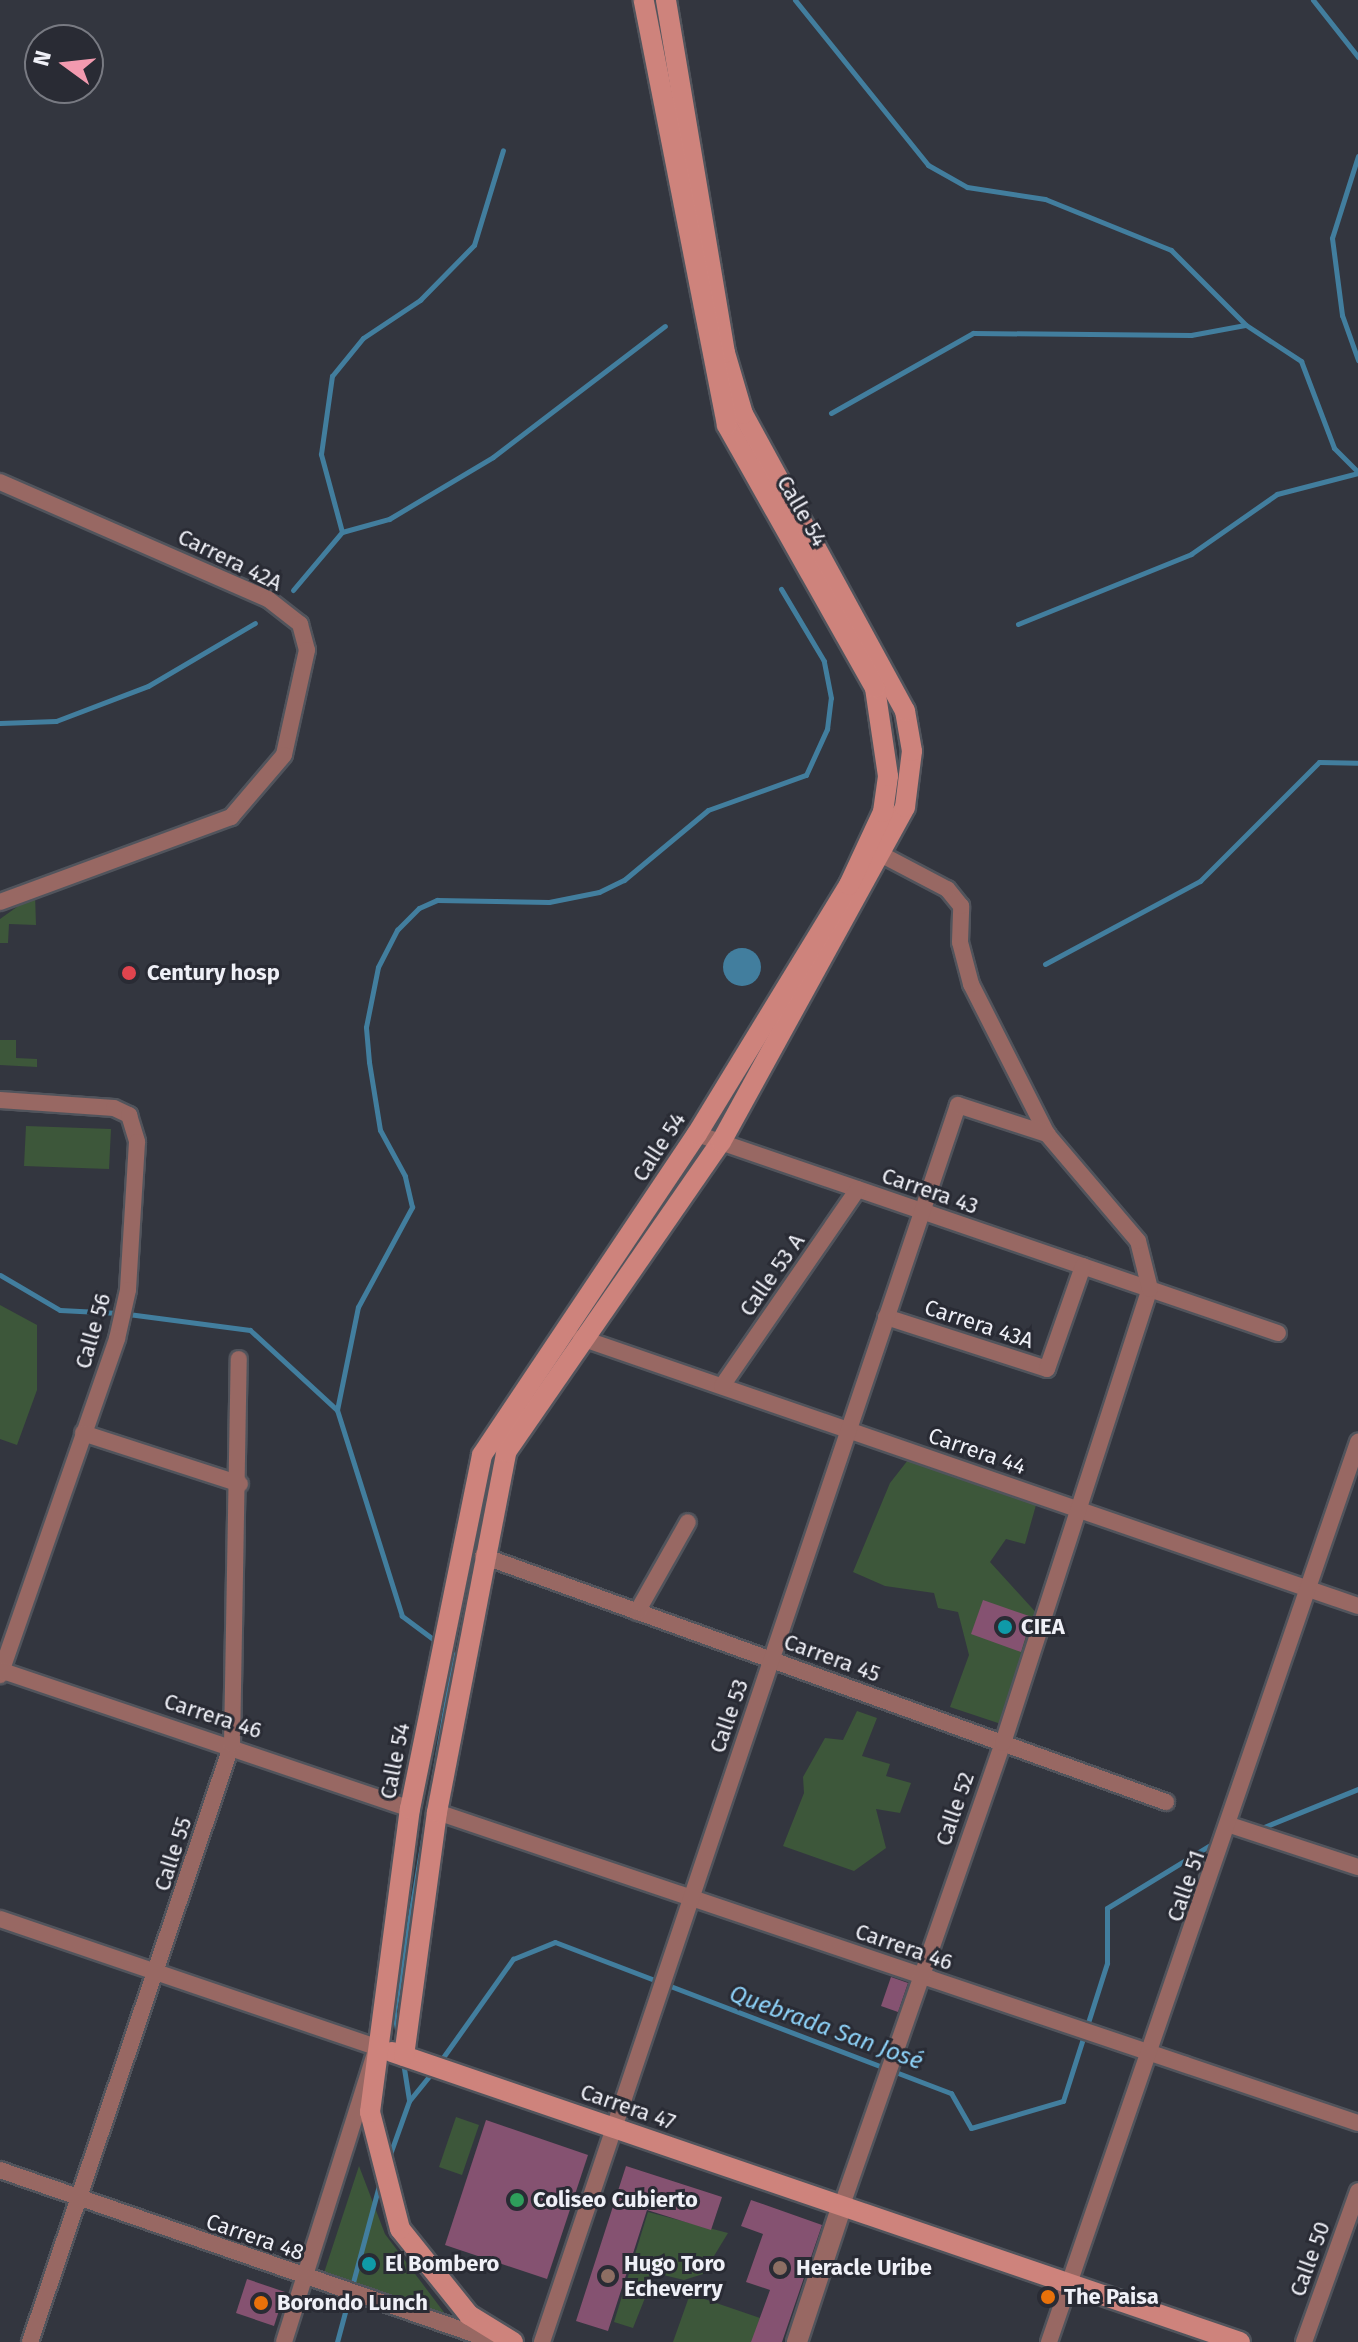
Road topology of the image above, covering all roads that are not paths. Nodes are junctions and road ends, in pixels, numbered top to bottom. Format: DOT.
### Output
graph roads {
  1 [pos="644,0"];
  2 [pos="666,0"];
  3 [pos="675,112"];
  4 [pos="0,482"];
  5 [pos="875,852"];
  6 [pos="0,902"];
  7 [pos="0,1100"];
  8 [pos="697,1134"];
  9 [pos="1047,1134"];
  10 [pos="721,1142"];
  11 [pos="858,1189"];
  12 [pos="921,1211"];
  13 [pos="1083,1266"];
  14 [pos="1150,1289"];
  15 [pos="886,1317"];
  16 [pos="1278,1333"];
  17 [pos="581,1338"];
  18 [pos="239,1359"];
  19 [pos="722,1386"];
  20 [pos="848,1430"];
  21 [pos="83,1433"];
  22 [pos="1358,1442"];
  23 [pos="240,1484"];
  24 [pos="1079,1509"];
  25 [pos="688,1522"];
  26 [pos="483,1556"];
  27 [pos="1310,1589"];
  28 [pos="1358,1606"];
  29 [pos="637,1612"];
  30 [pos="771,1660"];
  31 [pos="1,1672"];
  32 [pos="1003,1743"];
  33 [pos="232,1744"];
  34 [pos="1166,1802"];
  35 [pos="410,1809"];
  36 [pos="437,1812"];
  37 [pos="1230,1825"];
  38 [pos="1358,1867"];
  39 [pos="691,1898"];
  40 [pos="0,1919"];
  41 [pos="158,1972"];
  42 [pos="923,1976"];
  43 [pos="377,2047"];
  44 [pos="1153,2054"];
  45 [pos="404,2056"];
  46 [pos="1358,2123"];
  47 [pos="614,2127"];
  48 [pos="0,2170"];
  49 [pos="1358,2191"];
  50 [pos="80,2199"];
  51 [pos="842,2205"];
  52 [pos="305,2278"];
  53 [pos="1069,2282"];
  54 [pos="30,2342"];
  55 [pos="284,2342"];
  56 [pos="497,2342"];
  57 [pos="513,2342"];
  58 [pos="542,2342"];
  59 [pos="797,2342"];
  60 [pos="1049,2342"];
  61 [pos="1240,2342"];
  62 [pos="1304,2342"];
  1 -- 3 [label="main road, Calle 54"];
  2 -- 3 [label="main road, Calle 54"];
  3 -- 5 [label="main road, Calle 54"];
  4 -- 6 [label="street, Carrera 42A"];
  5 -- 8 [label="main road, Calle 54"];
  5 -- 9 [label="street"];
  5 -- 10 [label="main road, Calle 54"];
  7 -- 21 [label="street, Calle 56"];
  8 -- 10 [label="street, Carrera 43"];
  8 -- 35 [label="main road, Calle 54"];
  9 -- 12 [label="street, Calle 53"];
  9 -- 14 [label="street"];
  10 -- 11 [label="street, Carrera 43"];
  10 -- 17 [label="main road, Calle 54"];
  11 -- 12 [label="street, Carrera 43"];
  11 -- 19 [label="street, Calle 53 A"];
  12 -- 13 [label="street, Carrera 43"];
  12 -- 15 [label="street, Calle 53"];
  13 -- 14 [label="street, Carrera 43"];
  13 -- 15 [label="street, Carrera 43A"];
  14 -- 16 [label="street, Carrera 43"];
  14 -- 24 [label="street, Calle 52"];
  15 -- 20 [label="street, Calle 53"];
  17 -- 19 [label="street, Carrera 44"];
  17 -- 26 [label="main road, Calle 54"];
  18 -- 23 [label="street, Calle 55"];
  19 -- 20 [label="street, Carrera 44"];
  20 -- 24 [label="street, Carrera 44"];
  20 -- 30 [label="street, Calle 53"];
  21 -- 23 [label="street"];
  21 -- 31 [label="street, Calle 56"];
  22 -- 27 [label="street, Calle 51"];
  23 -- 33 [label="street, Calle 55"];
  24 -- 27 [label="street, Carrera 44"];
  24 -- 32 [label="street, Calle 52"];
  25 -- 29 [label="street"];
  26 -- 29 [label="street, Carrera 45"];
  26 -- 36 [label="main road, Calle 54"];
  27 -- 28 [label="street, Carrera 44"];
  27 -- 37 [label="street, Calle 51"];
  29 -- 30 [label="street, Carrera 45"];
  30 -- 32 [label="street, Carrera 45"];
  30 -- 39 [label="street, Calle 53"];
  31 -- 33 [label="street, Carrera 46"];
  32 -- 34 [label="street, Carrera 45"];
  32 -- 42 [label="street, Calle 52"];
  33 -- 35 [label="street, Carrera 46"];
  33 -- 41 [label="street, Calle 55"];
  35 -- 43 [label="main road, Calle 54"];
  36 -- 39 [label="street, Carrera 46"];
  36 -- 45 [label="main road, Calle 54"];
  37 -- 38 [label="street"];
  37 -- 44 [label="street, Calle 51"];
  39 -- 42 [label="street, Carrera 46"];
  39 -- 47 [label="street, Calle 53"];
  40 -- 41 [label="street, Carrera 47"];
  41 -- 43 [label="street, Carrera 47"];
  41 -- 50 [label="street, Calle 55"];
  42 -- 44 [label="street, Carrera 46"];
  42 -- 51 [label="street, Calle 52"];
  43 -- 45 [label="main road, Carrera 47"];
  43 -- 52 [label="street, Calle 54"];
  43 -- 57 [label="main road"];
  44 -- 46 [label="street, Carrera 46"];
  44 -- 53 [label="street, Calle 51"];
  45 -- 47 [label="main road, Carrera 47"];
  47 -- 51 [label="main road, Carrera 47"];
  47 -- 58 [label="street, Calle 53"];
  48 -- 50 [label="street, Carrera 48"];
  49 -- 62 [label="street, Calle 50"];
  50 -- 52 [label="street, Carrera 48"];
  50 -- 54 [label="street, Calle 55"];
  51 -- 53 [label="main road, Carrera 47"];
  51 -- 59 [label="street, Calle 52"];
  52 -- 55 [label="street, Calle 54"];
  52 -- 56 [label="street, Carrera 48"];
  53 -- 60 [label="street, Calle 51"];
  53 -- 61 [label="main road, Carrera 47"];
}
